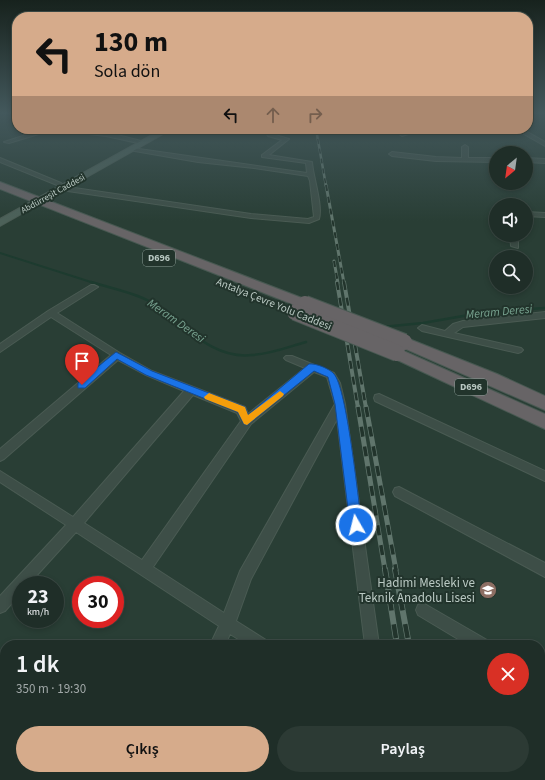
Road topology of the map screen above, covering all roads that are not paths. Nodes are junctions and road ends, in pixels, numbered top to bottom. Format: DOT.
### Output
graph roads {
  1 [pos="125,148"];
  2 [pos="135,148"];
  3 [pos="274,148"];
  4 [pos="464,148"];
  5 [pos="132,150"];
  6 [pos="392,154"];
  7 [pos="0,160"];
  8 [pos="465,160"];
  9 [pos="489,160"];
  10 [pos="533,160"];
  11 [pos="545,161"];
  12 [pos="310,175"];
  13 [pos="0,185"];
  14 [pos="60,186"];
  15 [pos="0,193"];
  16 [pos="32,202"];
  17 [pos="533,214"];
  18 [pos="545,215"];
  19 [pos="0,219"];
  20 [pos="0,223"];
  21 [pos="515,242"];
  22 [pos="515,246"];
  23 [pos="94,287"];
  24 [pos="51,313"];
  25 [pos="545,315"];
  26 [pos="422,328"];
  27 [pos="447,334"];
  28 [pos="400,347"];
  29 [pos="0,349"];
  30 [pos="518,350"];
  31 [pos="116,355"];
  32 [pos="289,358"];
  33 [pos="312,367"];
  34 [pos="191,390"];
  35 [pos="379,398"];
  36 [pos="545,403"];
  37 [pos="340,404"];
  38 [pos="247,421"];
  39 [pos="545,422"];
  40 [pos="0,456"];
  41 [pos="0,476"];
  42 [pos="545,476"];
  43 [pos="399,492"];
  44 [pos="75,524"];
  45 [pos="144,569"];
  46 [pos="545,570"];
  47 [pos="0,606"];
  48 [pos="423,610"];
  49 [pos="228,623"];
  50 [pos="220,640"];
  51 [pos="254,640"];
  52 [pos="371,640"];
  53 [pos="474,640"];
  1 -- 14 [label="main road, Abdürreşit Caddesi"];
  2 -- 5 [label="main road, Abdürreşit Caddesi"];
  3 -- 12 [label="street"];
  4 -- 8 [label="street"];
  5 -- 12 [label="street"];
  5 -- 14 [label="main road, Abdürreşit Caddesi"];
  6 -- 8 [label="street"];
  7 -- 14 [label="street"];
  8 -- 9 [label="street"];
  10 -- 11 [label="street"];
  12 -- 14 [label="street"];
  13 -- 16 [label="highway, Antalya Çevre Yolu Caddesi / D696"];
  14 -- 16 [label="main road, Abdürreşit Caddesi"];
  15 -- 16 [label="highway, Antalya Çevre Yolu Caddesi / D696"];
  16 -- 19 [label="main road, Abdürreşit Caddesi"];
  16 -- 20 [label="main road, Abdürreşit Caddesi"];
  16 -- 28 [label="highway, Antalya Çevre Yolu Caddesi / D696, bridge"];
  17 -- 18 [label="street"];
  21 -- 22 [label="street"];
  23 -- 24 [label="street"];
  24 -- 29 [label="street"];
  24 -- 31 [label="street"];
  25 -- 27 [label="street"];
  26 -- 27 [label="street"];
  27 -- 30 [label="street"];
  28 -- 36 [label="highway, Antalya Çevre Yolu Caddesi / D696"];
  28 -- 39 [label="highway, Antalya Çevre Yolu Caddesi / D696"];
  31 -- 34 [label="street"];
  31 -- 40 [label="street"];
  32 -- 33 [label="street"];
  33 -- 37 [label="street"];
  33 -- 38 [label="street"];
  34 -- 38 [label="street"];
  34 -- 44 [label="street"];
  35 -- 42 [label="street"];
  37 -- 49 [label="street"];
  37 -- 52 [label="street"];
  38 -- 45 [label="street"];
  41 -- 44 [label="street"];
  43 -- 46 [label="street"];
  44 -- 45 [label="street"];
  44 -- 47 [label="street"];
  45 -- 49 [label="street"];
  48 -- 53 [label="street"];
  49 -- 50 [label="street"];
  49 -- 51 [label="street"];
}
